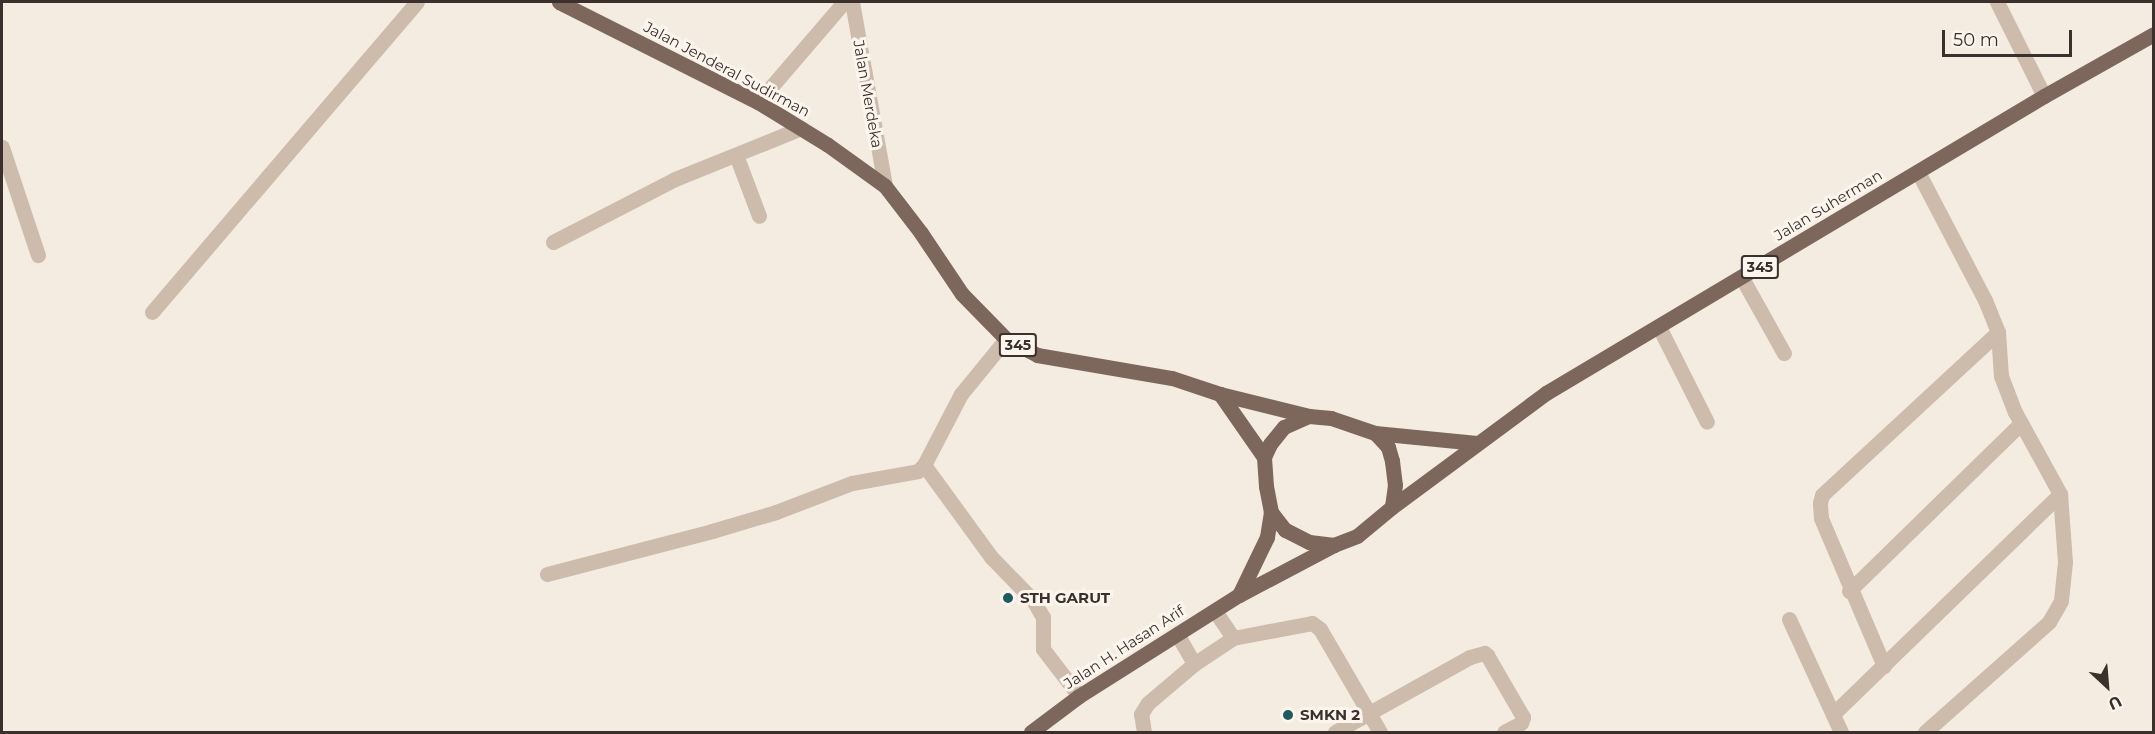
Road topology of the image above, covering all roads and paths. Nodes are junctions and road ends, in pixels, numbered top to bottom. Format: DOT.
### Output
graph roads {
  1 [pos="417,2"];
  2 [pos="559,2"];
  3 [pos="844,2"];
  4 [pos="852,2"];
  5 [pos="1996,2"];
  6 [pos="2154,34"];
  7 [pos="2044,96"];
  8 [pos="758,102"];
  9 [pos="801,128"];
  10 [pos="2,147"];
  11 [pos="736,155"];
  12 [pos="1918,172"];
  13 [pos="885,186"];
  14 [pos="759,216"];
  15 [pos="553,242"];
  16 [pos="38,255"];
  17 [pos="1742,278"];
  18 [pos="152,312"];
  19 [pos="1659,327"];
  20 [pos="1998,332"];
  21 [pos="1006,339"];
  22 [pos="1784,353"];
  23 [pos="1220,394"];
  24 [pos="1309,416"];
  25 [pos="1707,422"];
  26 [pos="2021,423"];
  27 [pos="1375,433"];
  28 [pos="1477,443"];
  29 [pos="1264,457"];
  30 [pos="924,465"];
  31 [pos="2060,494"];
  32 [pos="1392,507"];
  33 [pos="1271,512"];
  34 [pos="1334,545"];
  35 [pos="547,574"];
  36 [pos="1849,591"];
  37 [pos="1239,595"];
  38 [pos="1215,611"];
  39 [pos="1789,619"];
  40 [pos="1177,634"];
  41 [pos="1233,638"];
  42 [pos="1194,664"];
  43 [pos="1884,666"];
  44 [pos="1079,696"];
  45 [pos="1369,713"];
  46 [pos="1833,714"];
  47 [pos="1031,732"];
  48 [pos="1144,732"];
  49 [pos="1335,732"];
  50 [pos="1380,732"];
  51 [pos="1504,732"];
  52 [pos="1841,732"];
  53 [pos="1925,732"];
  1 -- 18 [label="street"];
  2 -- 8 [label="main road, Jalan Jenderal Sudirman / 345"];
  3 -- 8 [label="street"];
  4 -- 13 [label="street, Jalan Merdeka"];
  5 -- 7 [label="street"];
  6 -- 7 [label="main road, Jalan Suherman / 345"];
  7 -- 12 [label="main road, Jalan Suherman / 345"];
  8 -- 9 [label="main road, Jalan Jenderal Sudirman / 345"];
  9 -- 11 [label="street"];
  9 -- 13 [label="main road, Jalan Jenderal Sudirman / 345"];
  10 -- 16 [label="street"];
  11 -- 14 [label="street"];
  11 -- 15 [label="street"];
  12 -- 17 [label="main road, Jalan Suherman / 345"];
  12 -- 20 [label="street"];
  13 -- 21 [label="main road, Jalan Jenderal Sudirman / 345"];
  17 -- 19 [label="main road, Jalan Suherman / 345"];
  17 -- 22 [label="street"];
  19 -- 25 [label="street"];
  19 -- 28 [label="main road, Jalan Suherman / 345"];
  20 -- 26 [label="street"];
  20 -- 36 [label="street"];
  21 -- 23 [label="main road, Jalan Jenderal Sudirman / 345"];
  21 -- 30 [label="street"];
  23 -- 24 [label="main road, Jalan Jenderal Sudirman / 345"];
  23 -- 29 [label="main road"];
  24 -- 27 [label="main road, 345"];
  24 -- 29 [label="main road"];
  26 -- 31 [label="street"];
  26 -- 36 [label="street"];
  27 -- 28 [label="main road, 345"];
  27 -- 32 [label="main road"];
  28 -- 32 [label="main road, Jalan Suherman"];
  29 -- 33 [label="main road"];
  30 -- 35 [label="street"];
  30 -- 44 [label="street"];
  31 -- 43 [label="street"];
  31 -- 53 [label="street"];
  32 -- 34 [label="main road"];
  33 -- 34 [label="main road"];
  33 -- 37 [label="main road"];
  34 -- 37 [label="main road, Jalan H. Hasan Arif"];
  36 -- 43 [label="street"];
  37 -- 38 [label="main road, Jalan H. Hasan Arif"];
  38 -- 40 [label="main road, Jalan H. Hasan Arif"];
  38 -- 41 [label="street"];
  39 -- 46 [label="street"];
  40 -- 42 [label="street"];
  40 -- 44 [label="main road, Jalan H. Hasan Arif"];
  41 -- 42 [label="street"];
  41 -- 45 [label="street"];
  42 -- 48 [label="street"];
  43 -- 46 [label="street"];
  44 -- 47 [label="main road, Jalan H. Hasan Arif"];
  45 -- 49 [label="street"];
  45 -- 50 [label="street"];
  45 -- 51 [label="street"];
  46 -- 52 [label="street"];
}
